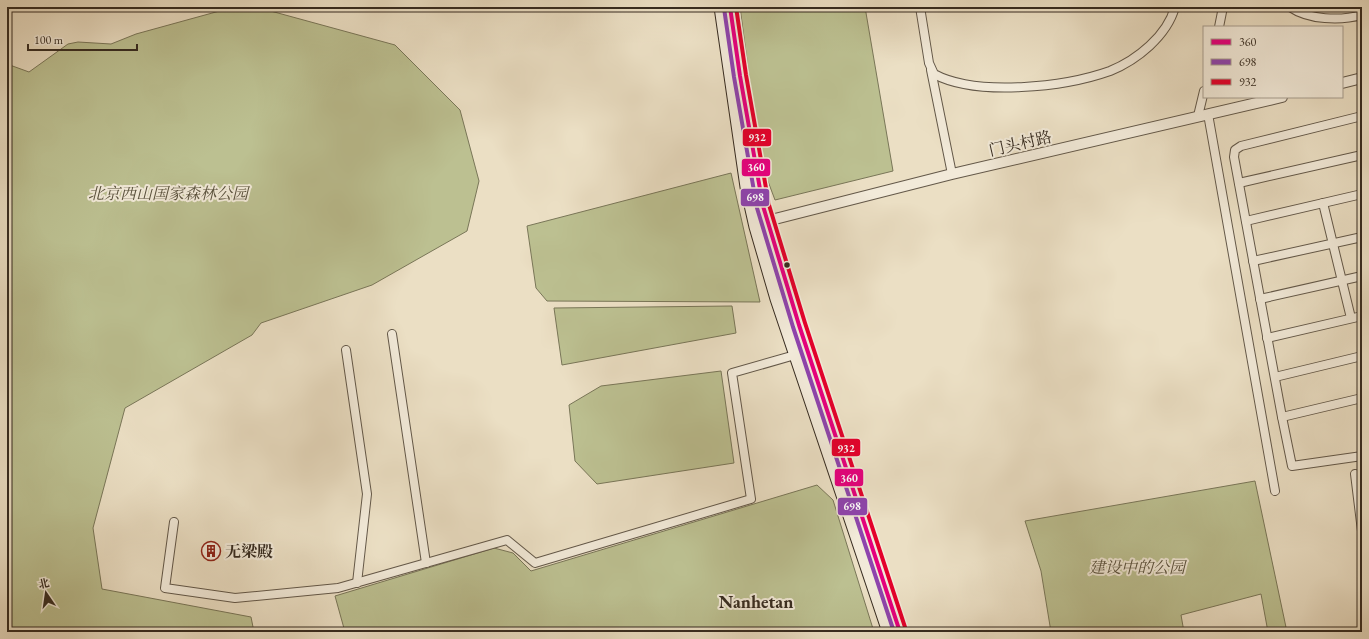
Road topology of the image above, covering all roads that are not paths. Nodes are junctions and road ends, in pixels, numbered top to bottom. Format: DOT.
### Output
graph roads {
  1 [pos="720,7"];
  2 [pos="730,7"];
  3 [pos="920,7"];
  4 [pos="1175,7"];
  5 [pos="1223,7"];
  6 [pos="1290,7"];
  7 [pos="1362,15"];
  8 [pos="1219,26"];
  9 [pos="929,63"];
  10 [pos="1362,78"];
  11 [pos="1343,83"];
  12 [pos="1204,98"];
  13 [pos="1278,98"];
  14 [pos="1203,115"];
  15 [pos="1362,116"];
  16 [pos="1362,155"];
  17 [pos="952,174"];
  18 [pos="1239,183"];
  19 [pos="1362,194"];
  20 [pos="1323,203"];
  21 [pos="767,221"];
  22 [pos="1246,221"];
  23 [pos="1362,237"];
  24 [pos="1333,243"];
  25 [pos="1253,261"];
  26 [pos="1362,276"];
  27 [pos="1342,280"];
  28 [pos="1260,299"];
  29 [pos="1362,316"];
  30 [pos="1351,318"];
  31 [pos="392,334"];
  32 [pos="1268,338"];
  33 [pos="346,350"];
  34 [pos="795,355"];
  35 [pos="1362,356"];
  36 [pos="1275,377"];
  37 [pos="1362,398"];
  38 [pos="1282,417"];
  39 [pos="1362,456"];
  40 [pos="1355,474"];
  41 [pos="1275,490"];
  42 [pos="174,522"];
  43 [pos="1362,531"];
  44 [pos="426,563"];
  45 [pos="357,582"];
  46 [pos="888,632"];
  47 [pos="900,632"];
  1 -- 34 [label="main road"];
  2 -- 21 [label="main road"];
  3 -- 9 [label="street"];
  4 -- 9 [label="street"];
  5 -- 8 [label="street"];
  6 -- 7 [label="street"];
  9 -- 17 [label="street"];
  10 -- 11 [label="street"];
  12 -- 14 [label="street"];
  13 -- 14 [label="street, 门头村路"];
  14 -- 17 [label="street, 门头村路"];
  14 -- 41 [label="street"];
  15 -- 18 [label="street"];
  16 -- 18 [label="street"];
  17 -- 21 [label="street, 门头村路"];
  18 -- 22 [label="street"];
  19 -- 20 [label="street"];
  20 -- 22 [label="street"];
  20 -- 24 [label="street"];
  21 -- 47 [label="main road"];
  22 -- 25 [label="street"];
  23 -- 24 [label="street"];
  24 -- 25 [label="street"];
  24 -- 27 [label="street"];
  25 -- 28 [label="street"];
  26 -- 27 [label="street"];
  27 -- 28 [label="street"];
  27 -- 30 [label="street"];
  28 -- 32 [label="street"];
  29 -- 30 [label="street"];
  30 -- 32 [label="street"];
  31 -- 44 [label="street"];
  32 -- 36 [label="street"];
  33 -- 45 [label="street"];
  34 -- 44 [label="street"];
  34 -- 46 [label="main road"];
  35 -- 36 [label="street"];
  36 -- 38 [label="street"];
  37 -- 38 [label="street"];
  38 -- 39 [label="street"];
  40 -- 43 [label="street"];
  42 -- 45 [label="street"];
  44 -- 45 [label="street"];
}
